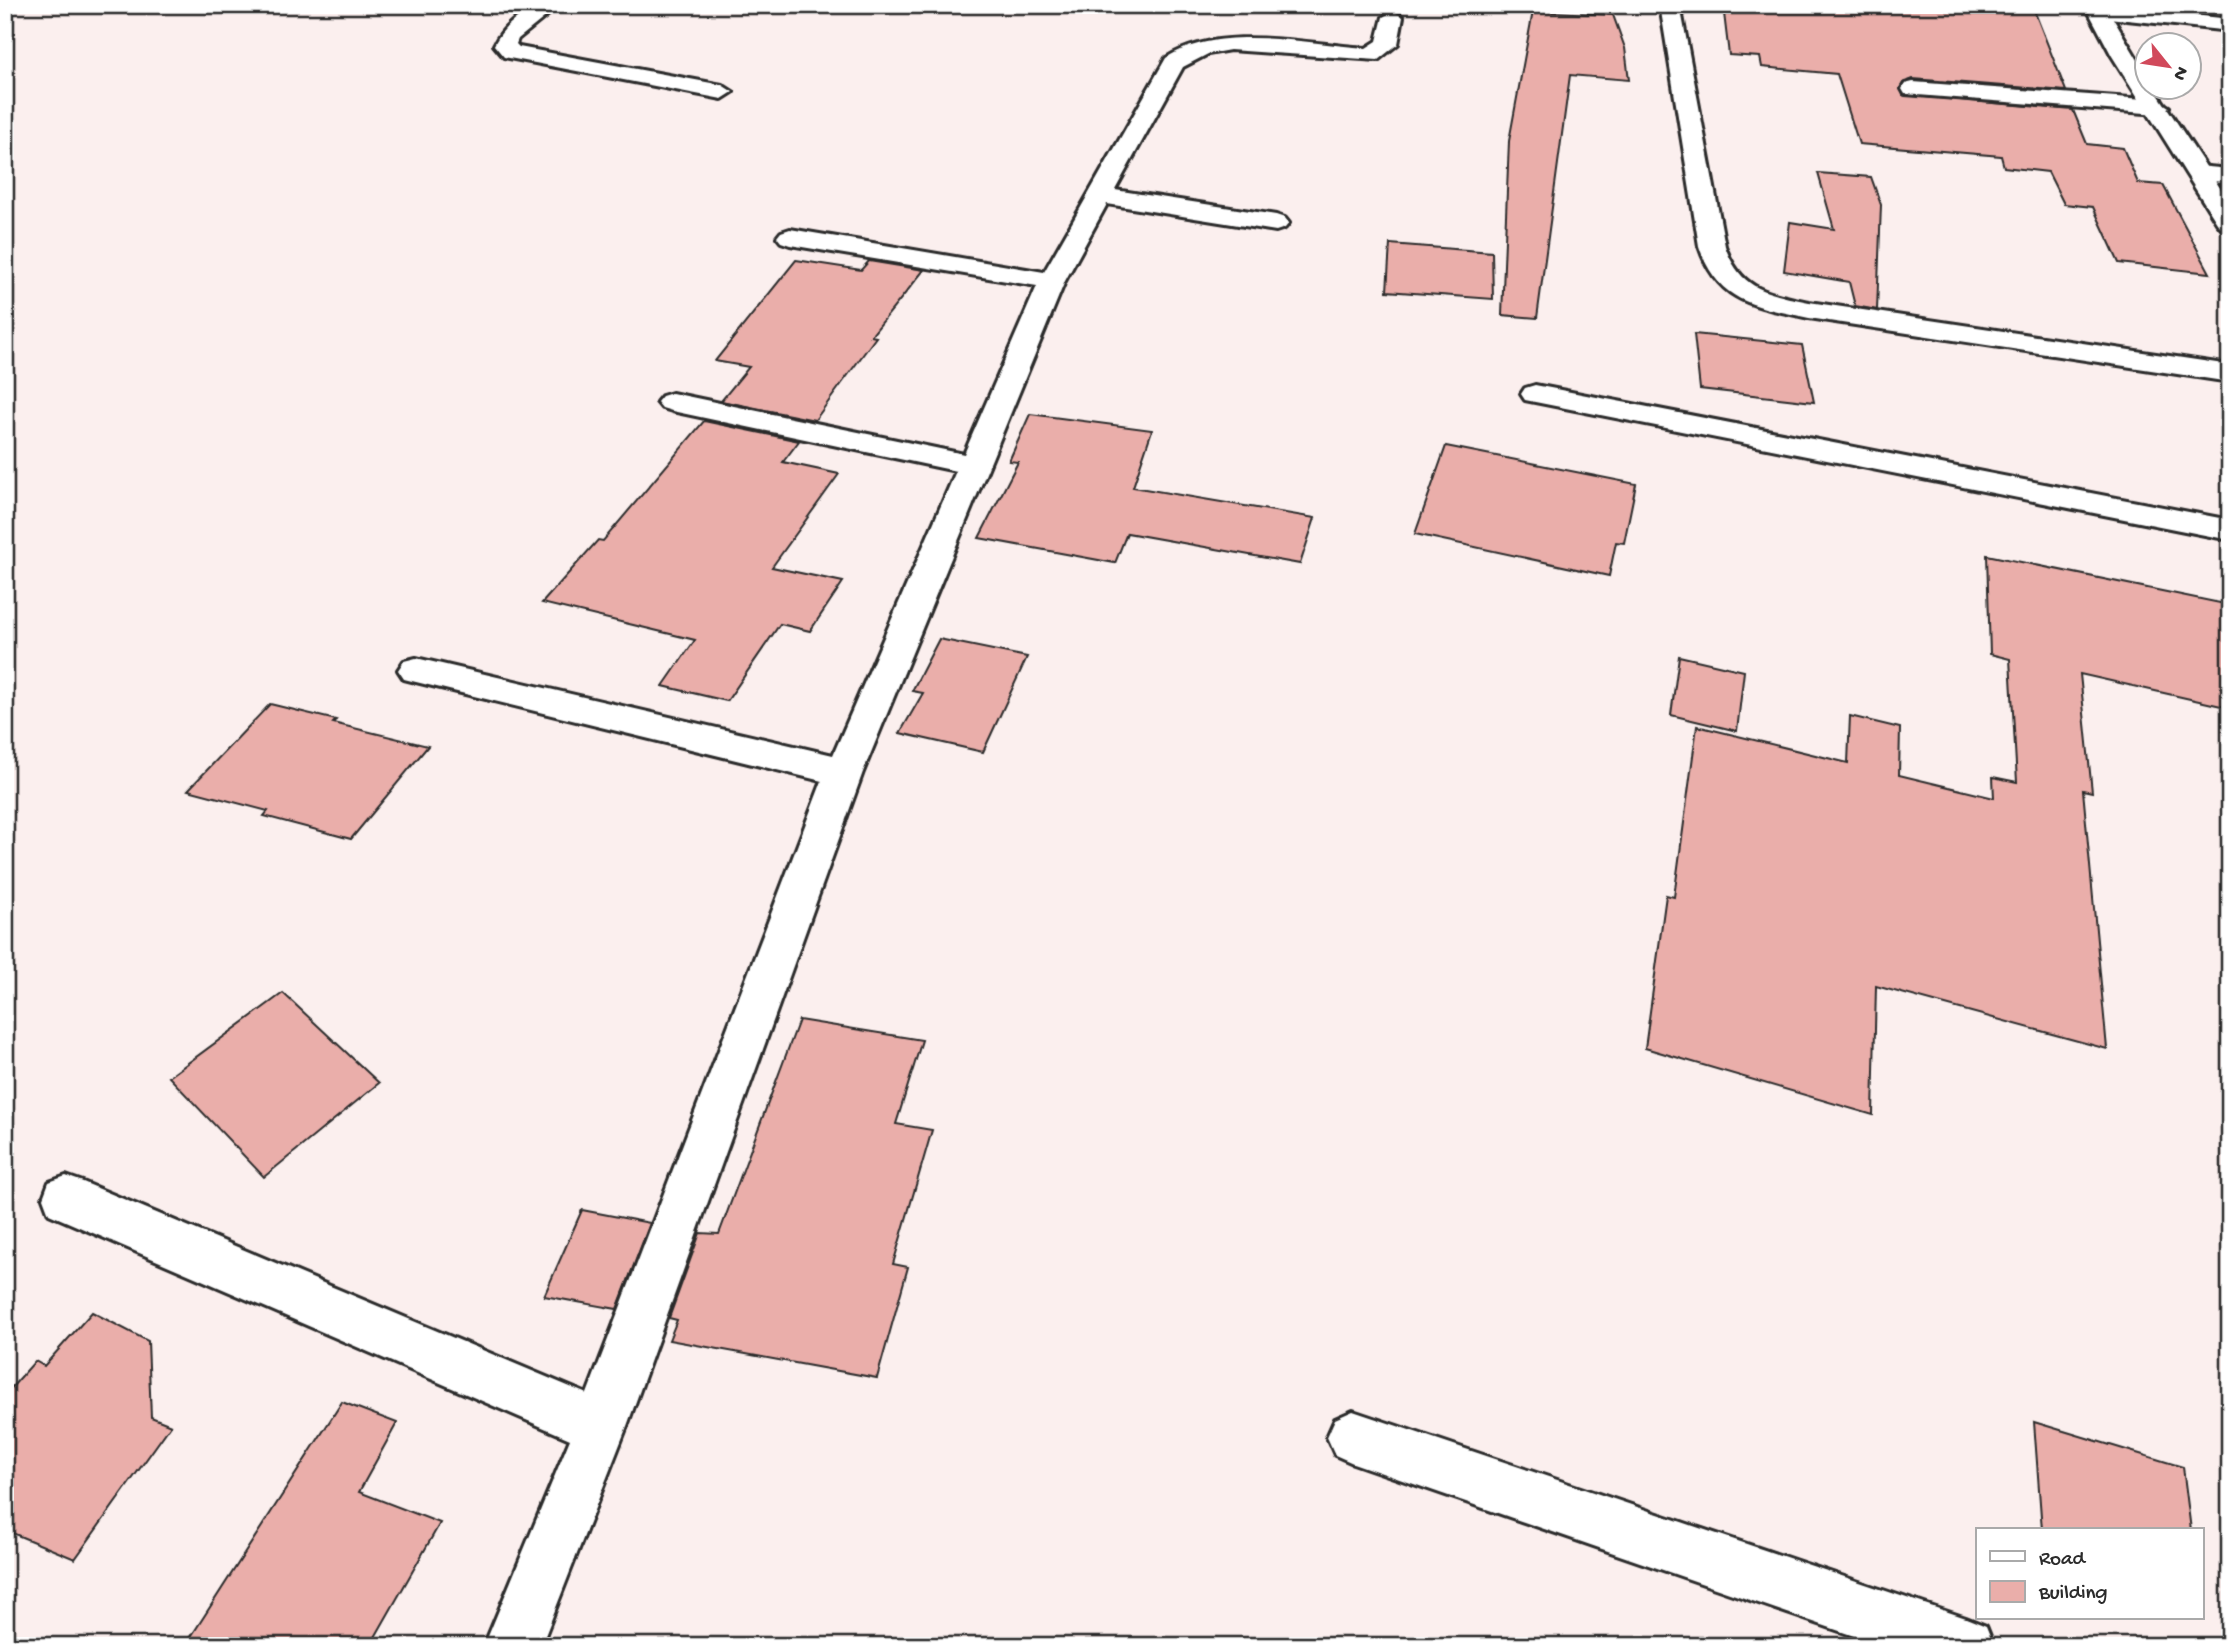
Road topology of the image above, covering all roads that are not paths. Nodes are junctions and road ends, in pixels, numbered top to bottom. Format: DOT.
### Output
graph roads {
  1 [pos="550,5"];
  2 [pos="1670,5"];
  3 [pos="2097,8"];
  4 [pos="1394,17"];
  5 [pos="2230,25"];
  6 [pos="1913,89"];
  7 [pos="722,92"];
  8 [pos="2158,107"];
  9 [pos="2198,173"];
  10 [pos="2230,176"];
  11 [pos="1098,195"];
  12 [pos="1276,223"];
  13 [pos="2230,223"];
  14 [pos="790,237"];
  15 [pos="1052,281"];
  16 [pos="2230,374"];
  17 [pos="1535,394"];
  18 [pos="672,402"];
  19 [pos="974,464"];
  20 [pos="2230,530"];
  21 [pos="416,670"];
  22 [pos="844,772"];
  23 [pos="66,1198"];
  24 [pos="601,1426"];
  25 [pos="1353,1437"];
  26 [pos="512,1646"];
  27 [pos="1966,1646"];
  1 -- 7 [label="street"];
  2 -- 16 [label="street"];
  3 -- 5 [label="street"];
  3 -- 8 [label="street"];
  4 -- 11 [label="street"];
  6 -- 8 [label="street"];
  8 -- 9 [label="street"];
  9 -- 10 [label="street"];
  9 -- 13 [label="street"];
  11 -- 12 [label="street"];
  11 -- 15 [label="street"];
  14 -- 15 [label="street"];
  15 -- 19 [label="street"];
  17 -- 20 [label="street"];
  18 -- 19 [label="street"];
  19 -- 22 [label="street"];
  21 -- 22 [label="street"];
  22 -- 24 [label="street"];
  23 -- 24 [label="street"];
  24 -- 26 [label="street"];
  25 -- 27 [label="street"];
}
